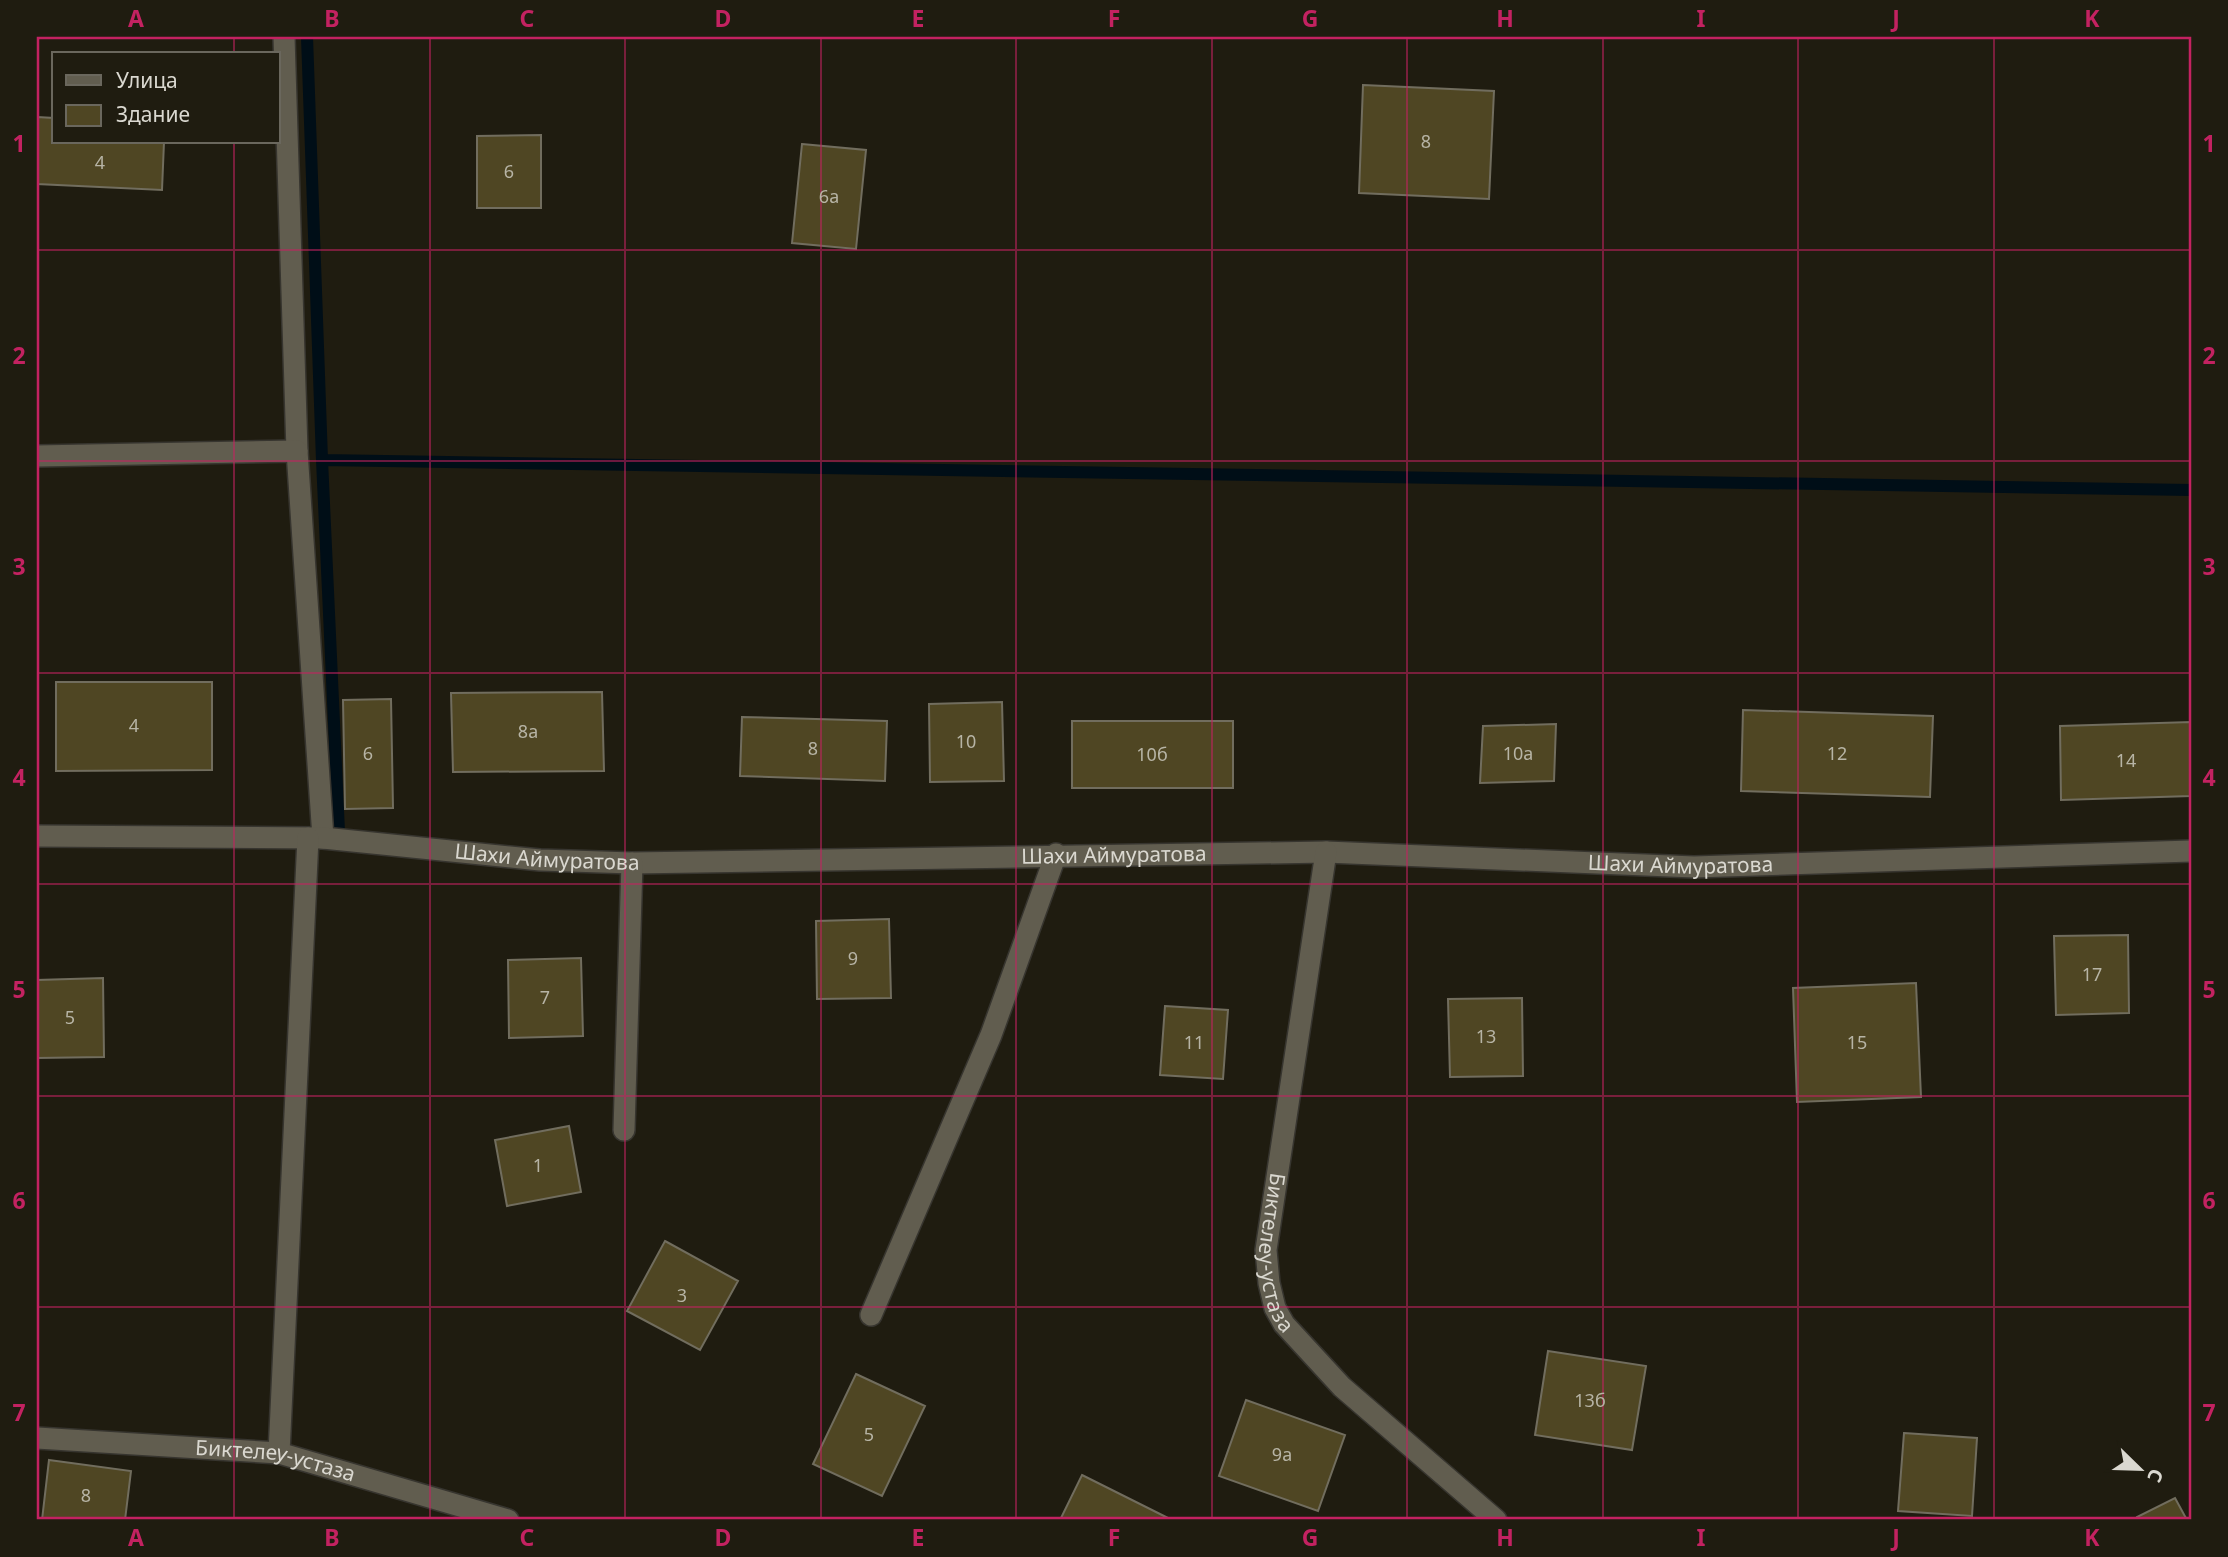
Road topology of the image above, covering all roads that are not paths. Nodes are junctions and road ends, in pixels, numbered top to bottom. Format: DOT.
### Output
graph roads {
  1 [pos="284,37"];
  2 [pos="297,451"];
  3 [pos="37,456"];
  4 [pos="37,836"];
  5 [pos="315,838"];
  6 [pos="2191,851"];
  7 [pos="1326,852"];
  8 [pos="1056,854"];
  9 [pos="632,863"];
  10 [pos="624,1130"];
  11 [pos="871,1315"];
  12 [pos="37,1437"];
  13 [pos="279,1453"];
  14 [pos="508,1520"];
  15 [pos="1496,1520"];
  1 -- 2 [label="street"];
  2 -- 3 [label="street"];
  2 -- 5 [label="street"];
  4 -- 5 [label="street, Шахи Аймуратова"];
  5 -- 9 [label="street, Шахи Аймуратова"];
  5 -- 13 [label="street"];
  6 -- 7 [label="street, Шахи Аймуратова"];
  7 -- 8 [label="street, Шахи Аймуратова"];
  7 -- 15 [label="street, Биктелеу-устаза"];
  8 -- 9 [label="street, Шахи Аймуратова"];
  8 -- 11 [label="street"];
  9 -- 10 [label="street"];
  12 -- 13 [label="street, Биктелеу-устаза"];
  13 -- 14 [label="street, Биктелеу-устаза"];
}
